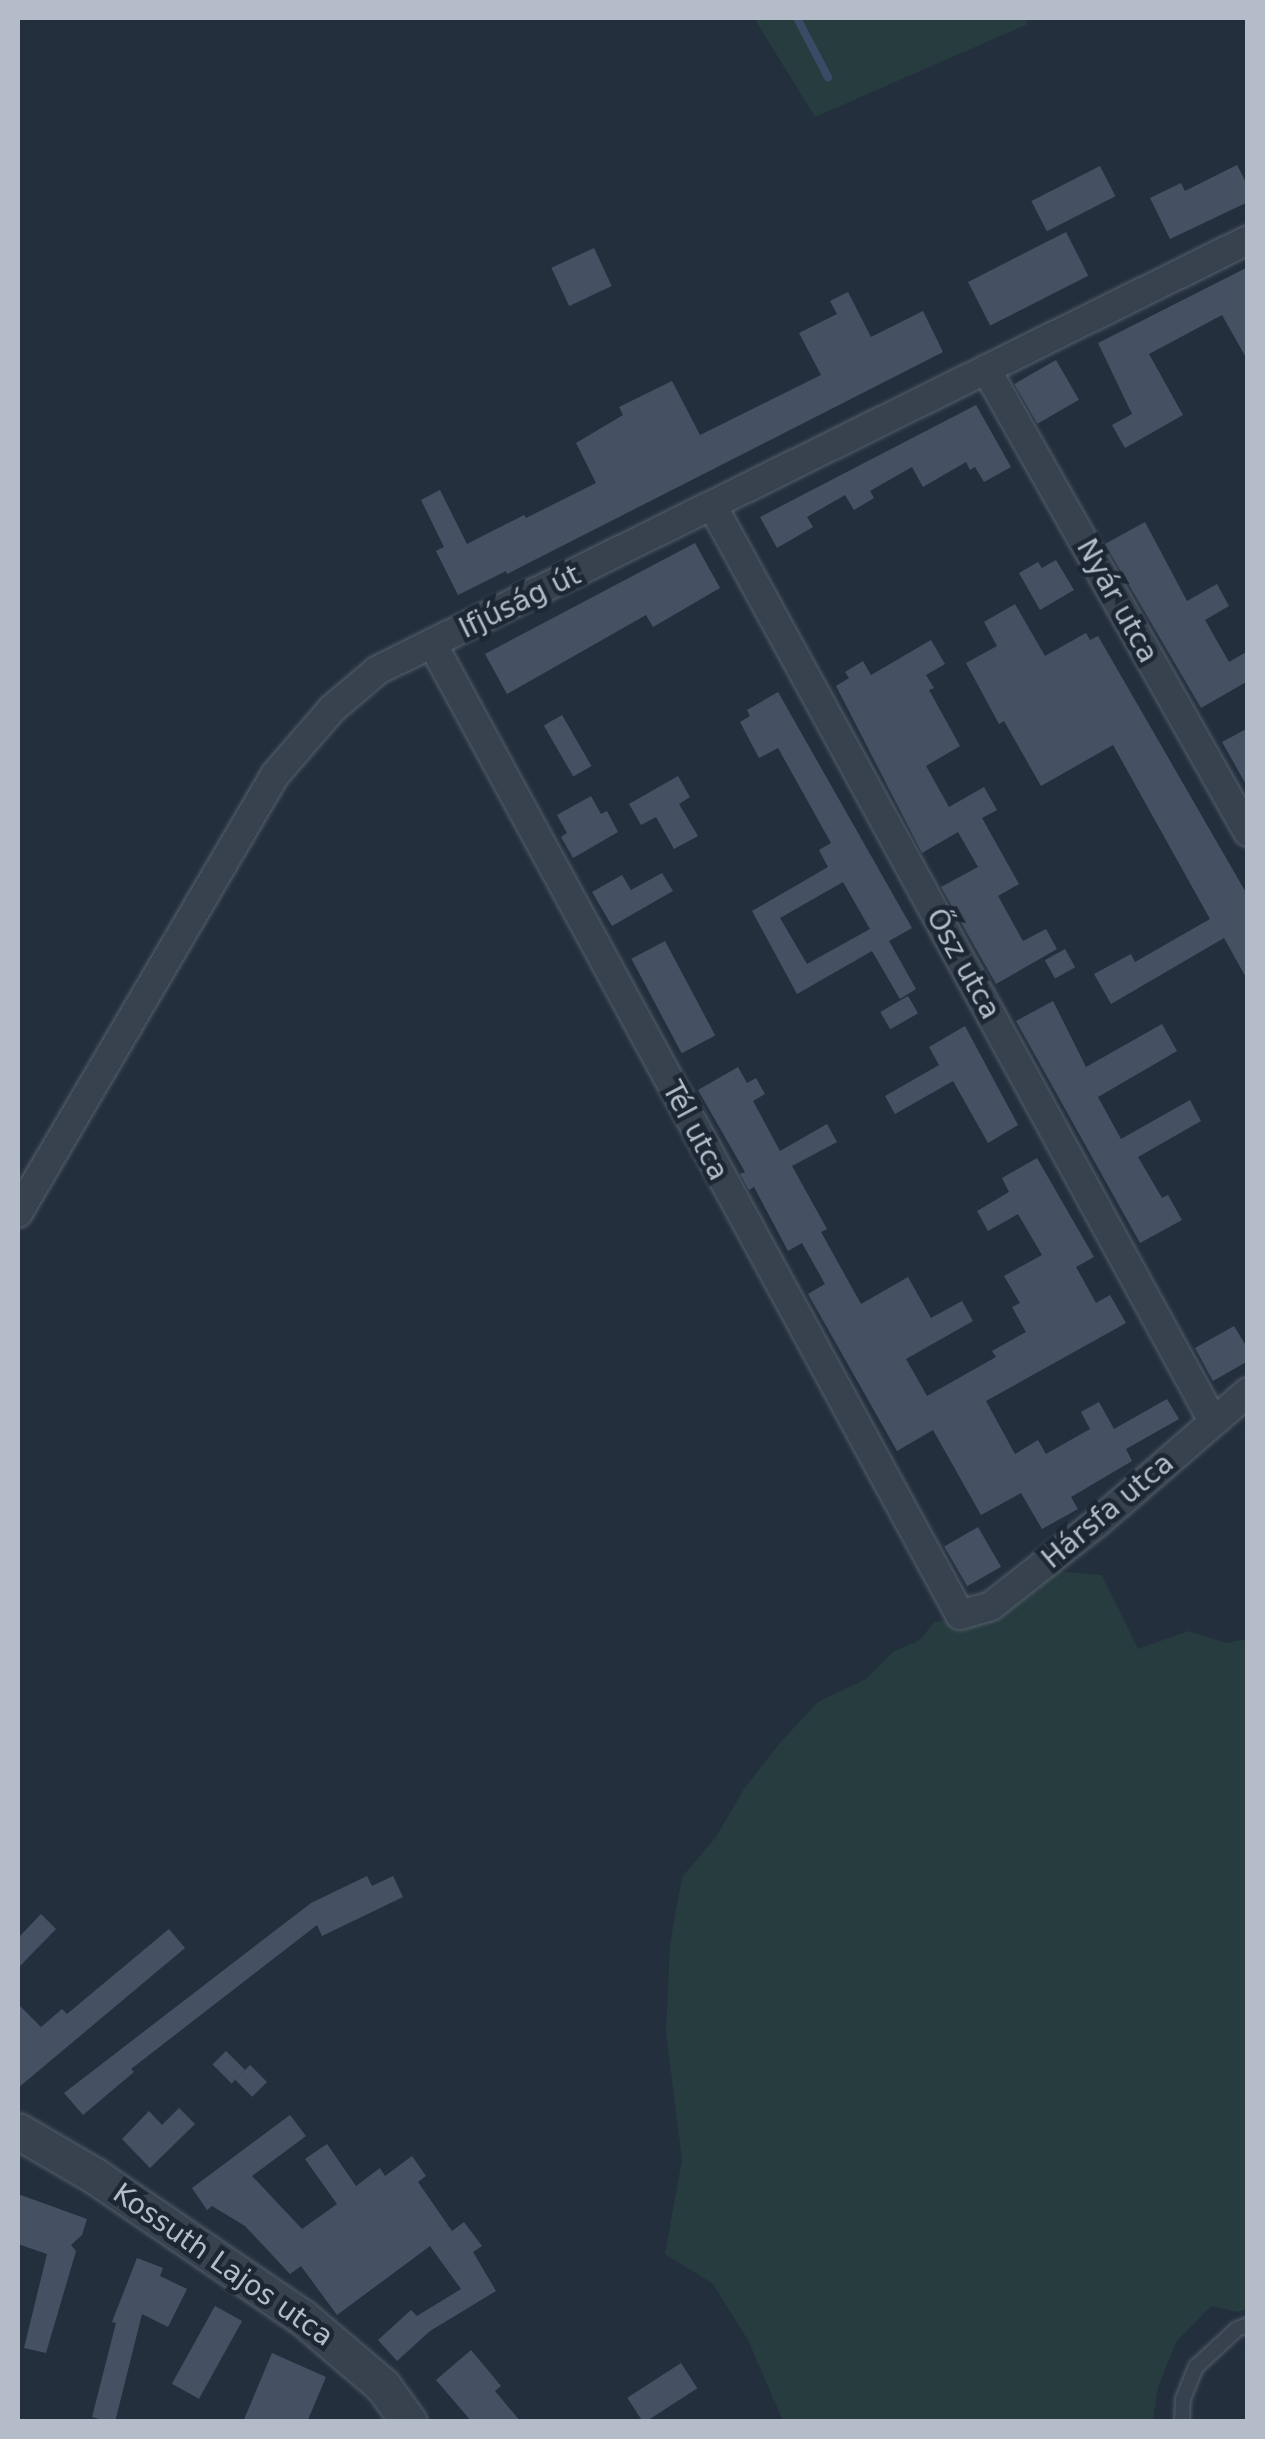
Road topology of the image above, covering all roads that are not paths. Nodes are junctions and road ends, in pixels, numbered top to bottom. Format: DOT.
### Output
graph roads {
  1 [pos="1248,240"];
  2 [pos="986,369"];
  3 [pos="713,507"];
  4 [pos="433,645"];
  5 [pos="1248,832"];
  6 [pos="18,1213"];
  7 [pos="1248,1392"];
  8 [pos="1213,1421"];
  9 [pos="960,1615"];
  10 [pos="18,2130"];
  11 [pos="1248,2326"];
  12 [pos="409,2422"];
  13 [pos="1182,2422"];
  1 -- 2 [label="street, Ifjúság út"];
  2 -- 3 [label="street, Ifjúság út"];
  2 -- 5 [label="street, Nyár utca"];
  3 -- 4 [label="street, Ifjúság út"];
  3 -- 8 [label="street, Ősz utca"];
  4 -- 6 [label="street, Ifjúság út"];
  4 -- 9 [label="street, Tél utca"];
  7 -- 8 [label="street, Hársfa utca"];
  8 -- 9 [label="street, Hársfa utca"];
  10 -- 12 [label="street, Kossuth Lajos utca"];
  11 -- 13 [label="lane"];
}
